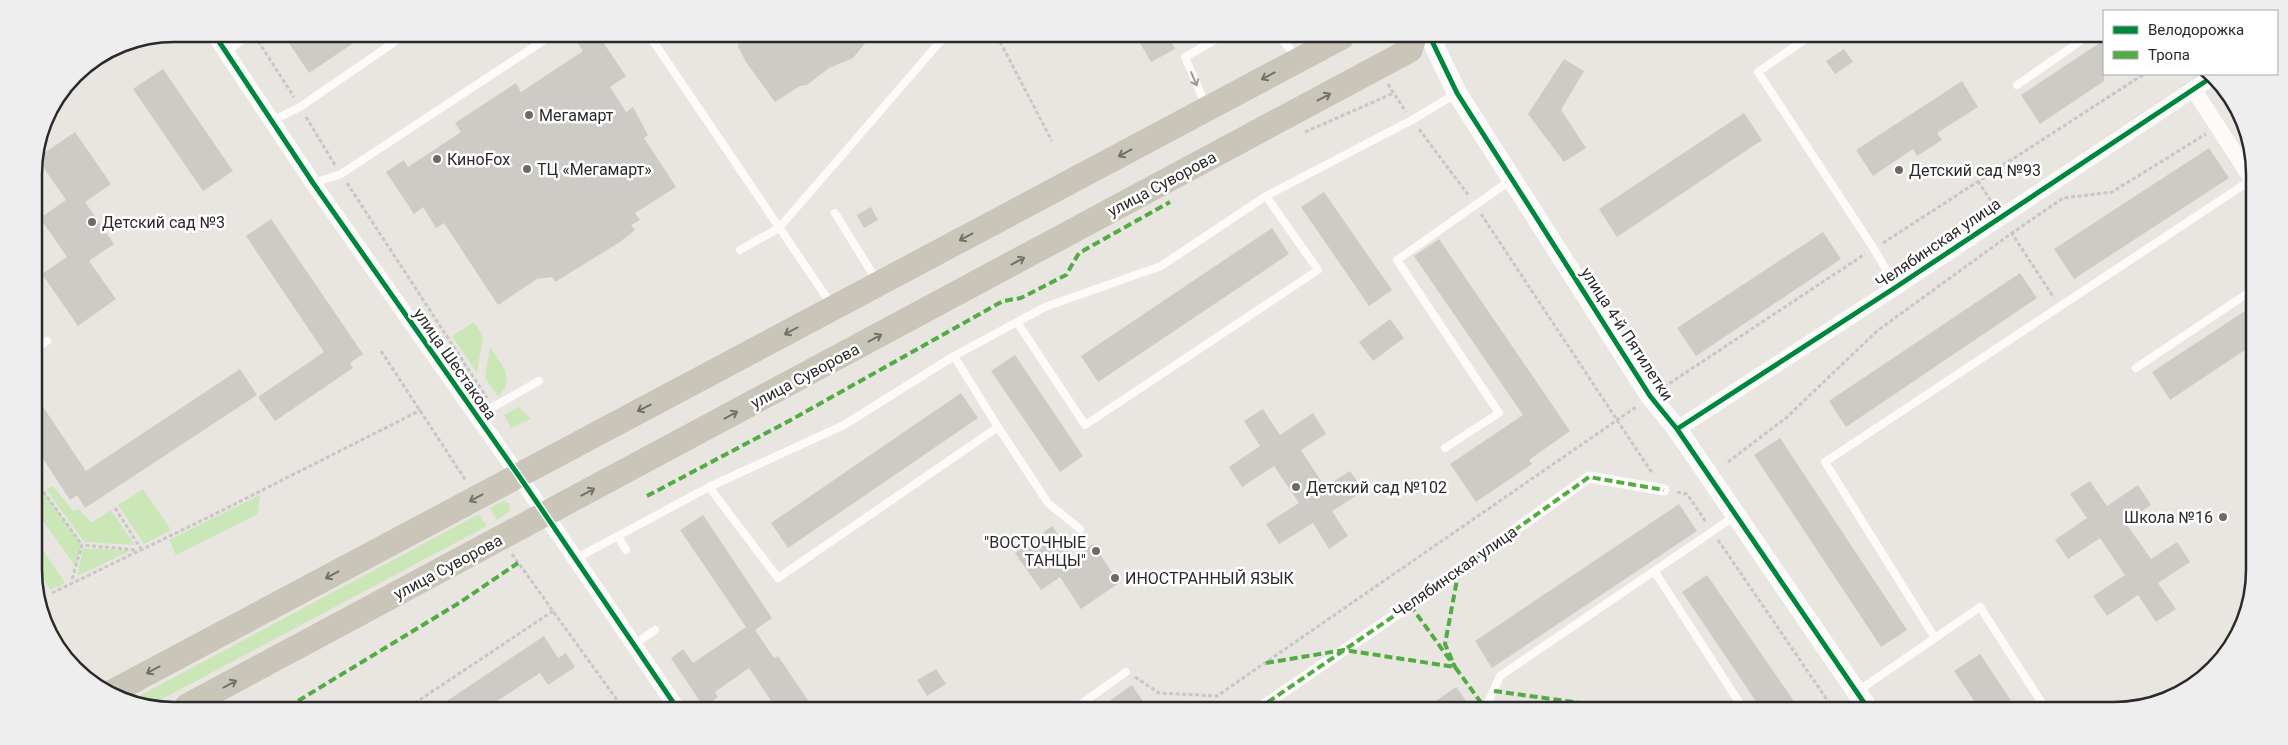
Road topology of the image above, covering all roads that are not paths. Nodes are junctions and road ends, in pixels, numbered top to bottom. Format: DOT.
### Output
graph roads {
  1 [pos="220,43"];
  2 [pos="238,43"];
  3 [pos="393,43"];
  4 [pos="540,43"];
  5 [pos="654,43"];
  6 [pos="939,43"];
  7 [pos="1210,43"];
  8 [pos="1285,43"];
  9 [pos="1331,43"];
  10 [pos="1412,43"];
  11 [pos="1433,43"];
  12 [pos="1801,43"];
  13 [pos="2078,43"];
  14 [pos="226,52"];
  15 [pos="1299,60"];
  16 [pos="2207,81"];
  17 [pos="2017,85"];
  18 [pos="2194,90"];
  19 [pos="1456,93"];
  20 [pos="1207,109"];
  21 [pos="272,121"];
  22 [pos="2245,170"];
  23 [pos="1513,178"];
  24 [pos="2246,182"];
  25 [pos="313,183"];
  26 [pos="1266,196"];
  27 [pos="835,212"];
  28 [pos="779,228"];
  29 [pos="740,250"];
  30 [pos="878,283"];
  31 [pos="1896,287"];
  32 [pos="2246,295"];
  33 [pos="834,308"];
  34 [pos="1017,322"];
  35 [pos="47,341"];
  36 [pos="43,344"];
  37 [pos="954,356"];
  38 [pos="2136,368"];
  39 [pos="538,381"];
  40 [pos="477,416"];
  41 [pos="998,427"];
  42 [pos="1677,429"];
  43 [pos="1445,448"];
  44 [pos="519,476"];
  45 [pos="708,488"];
  46 [pos="1664,490"];
  47 [pos="545,515"];
  48 [pos="1736,515"];
  49 [pos="1080,529"];
  50 [pos="618,536"];
  51 [pos="626,550"];
  52 [pos="575,559"];
  53 [pos="1654,572"];
  54 [pos="654,630"];
  55 [pos="1935,638"];
  56 [pos="633,645"];
  57 [pos="1126,672"];
  58 [pos="117,689"];
  59 [pos="1856,692"];
  60 [pos="194,702"];
  61 [pos="674,702"];
  62 [pos="1083,702"];
  63 [pos="1268,702"];
  64 [pos="1489,702"];
  65 [pos="1739,702"];
  66 [pos="1863,702"];
  67 [pos="2041,702"];
  1 -- 14 [label="street, улица Шестакова"];
  2 -- 14 [label="lane"];
  3 -- 21 [label="lane"];
  4 -- 25 [label="lane"];
  5 -- 28 [label="lane"];
  6 -- 28 [label="lane"];
  7 -- 20 [label="lane, one-way"];
  8 -- 15 [label="lane"];
  9 -- 15 [label="main road"];
  47 -- 10 [label="main road, улица Суворова, one-way"];
  11 -- 19 [label="street, улица 4-й Пятилетки"];
  12 -- 31 [label="lane"];
  13 -- 17 [label="lane"];
  14 -- 21 [label="street, улица Шестакова"];
  15 -- 20 [label="main road, one-way"];
  16 -- 18 [label="street, Челябинская улица"];
  18 -- 22 [label="street"];
  18 -- 31 [label="street, Челябинская улица"];
  19 -- 23 [label="street, улица 4-й Пятилетки"];
  19 -- 26 [label="lane"];
  20 -- 30 [label="main road, one-way"];
  21 -- 25 [label="street, улица Шестакова"];
  23 -- 42 [label="street, улица 4-й Пятилетки"];
  23 -- 43 [label="lane"];
  24 -- 55 [label="lane"];
  25 -- 40 [label="street, улица Шестакова"];
  26 -- 34 [label="lane"];
  26 -- 34 [label="lane"];
  27 -- 30 [label="lane"];
  28 -- 29 [label="lane"];
  28 -- 33 [label="lane"];
  30 -- 33 [label="main road"];
  31 -- 42 [label="street, Челябинская улица"];
  32 -- 38 [label="lane"];
  33 -- 44 [label="main road, one-way"];
  34 -- 37 [label="lane"];
  35 -- 36 [label="lane"];
  37 -- 41 [label="lane"];
  37 -- 45 [label="lane"];
  39 -- 40 [label="lane"];
  40 -- 44 [label="street, улица Шестакова"];
  41 -- 45 [label="lane"];
  41 -- 49 [label="lane"];
  42 -- 48 [label="street, улица 4-й Пятилетки"];
  44 -- 47 [label="street, улица Шестакова"];
  44 -- 58 [label="main road, one-way"];
  45 -- 50 [label="lane"];
  46 -- 63 [label="street, Челябинская улица"];
  47 -- 52 [label="street, улица Шестакова"];
  60 -- 47 [label="main road, улица Суворова, one-way"];
  48 -- 53 [label="lane"];
  48 -- 59 [label="street, улица 4-й Пятилетки"];
  50 -- 51 [label="lane"];
  50 -- 52 [label="lane"];
  52 -- 56 [label="street, улица Шестакова"];
  53 -- 64 [label="lane"];
  53 -- 65 [label="lane"];
  54 -- 56 [label="lane"];
  55 -- 59 [label="lane"];
  55 -- 67 [label="lane"];
  56 -- 61 [label="street, улица Шестакова"];
  57 -- 62 [label="lane"];
  59 -- 66 [label="street, улица 4-й Пятилетки"];
}
